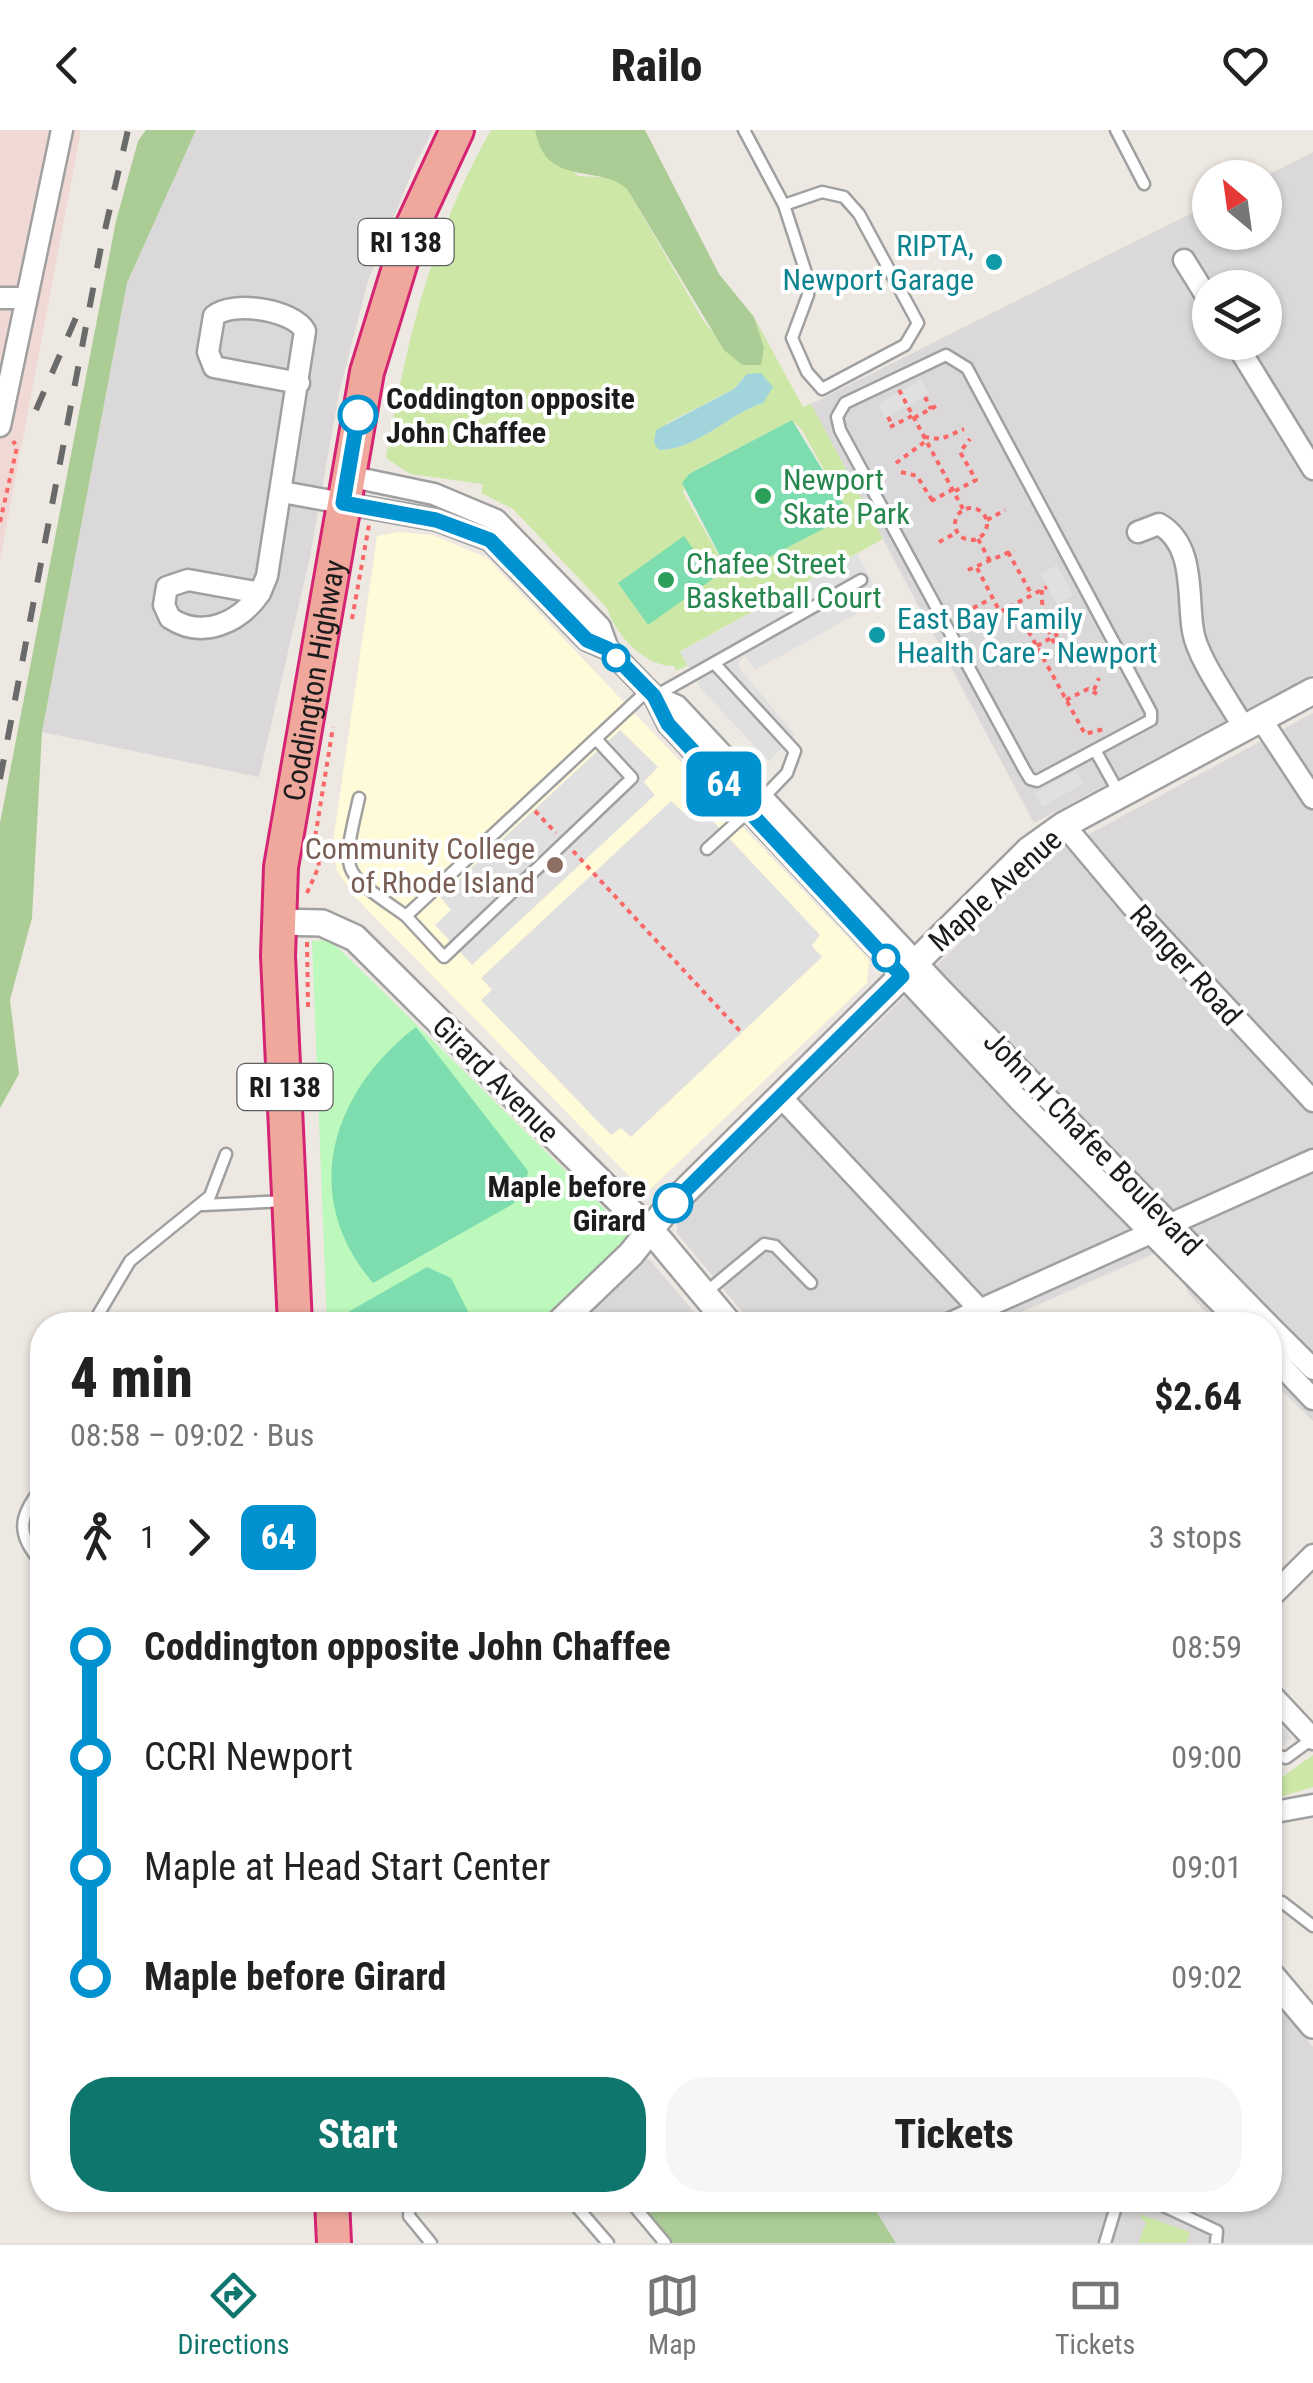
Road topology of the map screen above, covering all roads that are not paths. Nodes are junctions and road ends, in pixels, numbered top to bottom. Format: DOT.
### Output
graph roads {
  1 [pos="62,130"];
  2 [pos="457,130"];
  3 [pos="744,130"];
  4 [pos="1116,130"];
  5 [pos="1144,184"];
  6 [pos="784,206"];
  7 [pos="1184,260"];
  8 [pos="1192,273"];
  9 [pos="0,298"];
  10 [pos="27,298"];
  11 [pos="1246,360"];
  12 [pos="299,382"];
  13 [pos="0,426"];
  14 [pos="1313,469"];
  15 [pos="346,489"];
  16 [pos="282,492"];
  17 [pos="1138,532"];
  18 [pos="861,580"];
  19 [pos="260,593"];
  20 [pos="714,663"];
  21 [pos="1313,691"];
  22 [pos="651,694"];
  23 [pos="1253,724"];
  24 [pos="596,740"];
  25 [pos="1095,750"];
  26 [pos="1120,795"];
  27 [pos="359,798"];
  28 [pos="1313,798"];
  29 [pos="755,805"];
  30 [pos="1064,825"];
  31 [pos="707,849"];
  32 [pos="406,916"];
  33 [pos="278,922"];
  34 [pos="909,969"];
  35 [pos="780,1096"];
  36 [pos="1313,1101"];
  37 [pos="226,1154"];
  38 [pos="1313,1160"];
  39 [pos="290,1201"];
  40 [pos="203,1205"];
  41 [pos="1159,1227"];
  42 [pos="650,1231"];
  43 [pos="810,1283"];
  44 [pos="704,1294"];
  45 [pos="100,1312"];
  46 [pos="294,1312"];
  47 [pos="571,1312"];
  48 [pos="719,1312"];
  49 [pos="982,1312"];
  50 [pos="1231,1312"];
  51 [pos="1253,1312"];
  52 [pos="1282,1339"];
  53 [pos="1282,1367"];
  54 [pos="1313,1369"];
  55 [pos="1313,1399"];
  56 [pos="30,1504"];
  57 [pos="30,1550"];
  58 [pos="1313,1555"];
  59 [pos="1282,1586"];
  60 [pos="1282,1705"];
  61 [pos="1313,1739"];
  62 [pos="1282,1757"];
  63 [pos="1313,1805"];
  64 [pos="1282,1811"];
  65 [pos="1282,1902"];
  66 [pos="1313,1926"];
  67 [pos="1282,1988"];
  68 [pos="1313,2024"];
  69 [pos="333,2212"];
  70 [pos="409,2212"];
  71 [pos="581,2212"];
  72 [pos="638,2212"];
  73 [pos="1114,2212"];
  74 [pos="1176,2212"];
  75 [pos="334,2243"];
  76 [pos="432,2243"];
  77 [pos="608,2243"];
  78 [pos="665,2243"];
  79 [pos="1105,2243"];
  80 [pos="1216,2243"];
  1 -- 10 [label="street"];
  2 -- 15 [label="highway, Coddington Highway / RI 138"];
  3 -- 6 [label="lane"];
  4 -- 5 [label="lane"];
  6 -- 6 [label="lane"];
  7 -- 8 [label="street"];
  9 -- 10 [label="street"];
  10 -- 13 [label="street"];
  11 -- 14 [label="street"];
  12 -- 12 [label="street"];
  12 -- 16 [label="street"];
  15 -- 16 [label="street, John H Chafee Boulevard"];
  15 -- 22 [label="street, John H Chafee Boulevard"];
  15 -- 33 [label="highway, Coddington Highway / RI 138"];
  16 -- 19 [label="street"];
  17 -- 23 [label="street"];
  18 -- 20 [label="lane"];
  20 -- 22 [label="lane"];
  20 -- 29 [label="lane"];
  21 -- 23 [label="street, Maple Avenue"];
  22 -- 24 [label="lane"];
  22 -- 29 [label="street, John H Chafee Boulevard"];
  23 -- 26 [label="street, Maple Avenue"];
  23 -- 28 [label="street"];
  24 -- 32 [label="lane"];
  24 -- 32 [label="lane"];
  25 -- 25 [label="lane"];
  25 -- 26 [label="lane"];
  26 -- 30 [label="street, Maple Avenue"];
  27 -- 32 [label="lane"];
  29 -- 31 [label="lane"];
  29 -- 34 [label="street, John H Chafee Boulevard"];
  30 -- 34 [label="street, Maple Avenue"];
  30 -- 36 [label="street, Ranger Road"];
  33 -- 39 [label="highway, Coddington Highway / RI 138"];
  33 -- 42 [label="street, Girard Avenue"];
  34 -- 35 [label="street, Maple Avenue"];
  34 -- 41 [label="street, John H Chafee Boulevard"];
  35 -- 42 [label="street, Maple Avenue"];
  35 -- 49 [label="street"];
  37 -- 40 [label="lane"];
  38 -- 41 [label="street"];
  39 -- 40 [label="lane"];
  39 -- 46 [label="highway, Coddington Highway / RI 138"];
  40 -- 45 [label="lane"];
  41 -- 49 [label="street"];
  41 -- 50 [label="street, John H Chafee Boulevard"];
  41 -- 51 [label="street, John H Chafee Boulevard"];
  42 -- 44 [label="street, Girard Avenue"];
  42 -- 47 [label="street, Maple Avenue"];
  43 -- 44 [label="lane"];
  44 -- 48 [label="street, Girard Avenue"];
  52 -- 54 [label="street, John H Chafee Boulevard"];
  53 -- 55 [label="street"];
  56 -- 57 [label="lane"];
  58 -- 59 [label="street"];
  60 -- 61 [label="street"];
  61 -- 62 [label="lane"];
  63 -- 64 [label="street"];
  65 -- 66 [label="lane"];
  67 -- 68 [label="street"];
  69 -- 75 [label="highway"];
  70 -- 76 [label="lane"];
  71 -- 77 [label="lane"];
  72 -- 78 [label="lane"];
  73 -- 79 [label="lane"];
  74 -- 80 [label="lane"];
}
